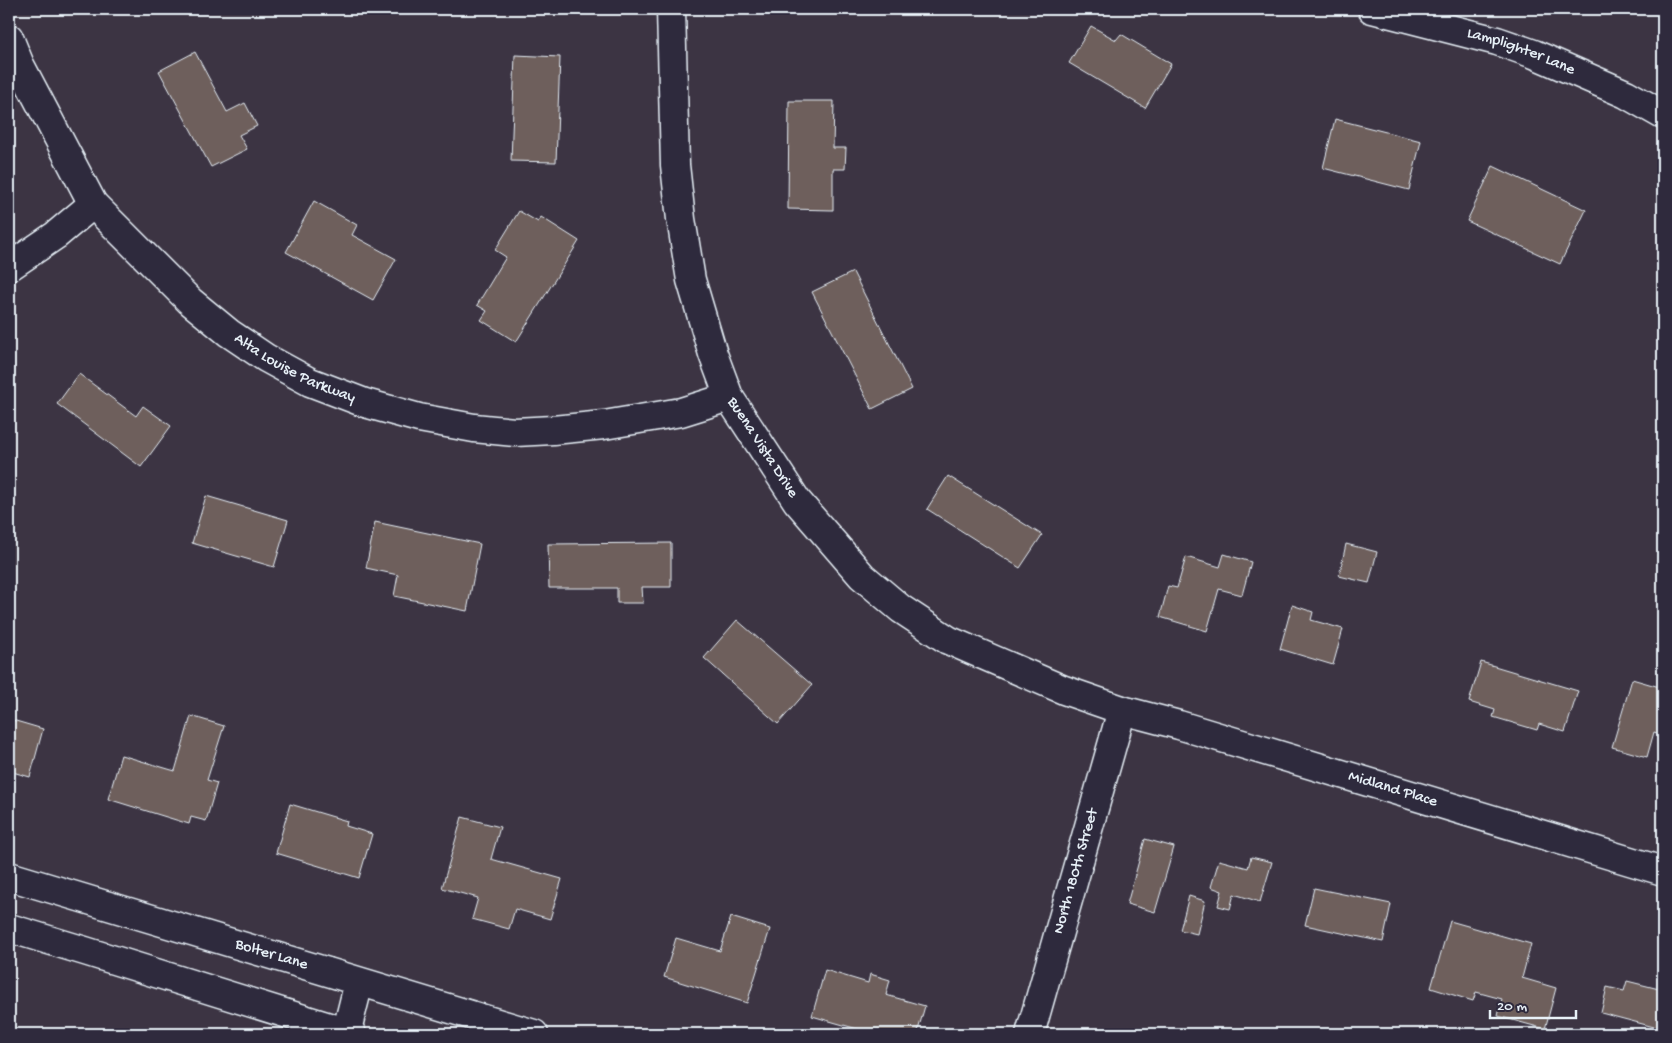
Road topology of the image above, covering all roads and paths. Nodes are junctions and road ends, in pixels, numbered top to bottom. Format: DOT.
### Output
graph roads {
  1 [pos="671,9"];
  2 [pos="1372,9"];
  3 [pos="9,38"];
  4 [pos="1660,106"];
  5 [pos="93,204"];
  6 [pos="9,267"];
  7 [pos="729,397"];
  8 [pos="1122,710"];
  9 [pos="1663,871"];
  10 [pos="9,876"];
  11 [pos="9,928"];
  12 [pos="359,982"];
  13 [pos="348,1034"];
  14 [pos="534,1034"];
  15 [pos="1030,1034"];
  1 -- 7 [label="street, Buena Vista Drive"];
  2 -- 4 [label="street, Lamplighter Lane"];
  3 -- 5 [label="street, Alta Louise Parkway"];
  5 -- 6 [label="street"];
  5 -- 7 [label="street, Alta Louise Parkway"];
  7 -- 8 [label="street, Buena Vista Drive"];
  8 -- 9 [label="street, Midland Place"];
  8 -- 15 [label="street, North 180th Street"];
  10 -- 12 [label="street, Bolter Lane"];
  11 -- 13 [label="street"];
  12 -- 13 [label="street"];
  12 -- 14 [label="street, Bolter Lane"];
}
